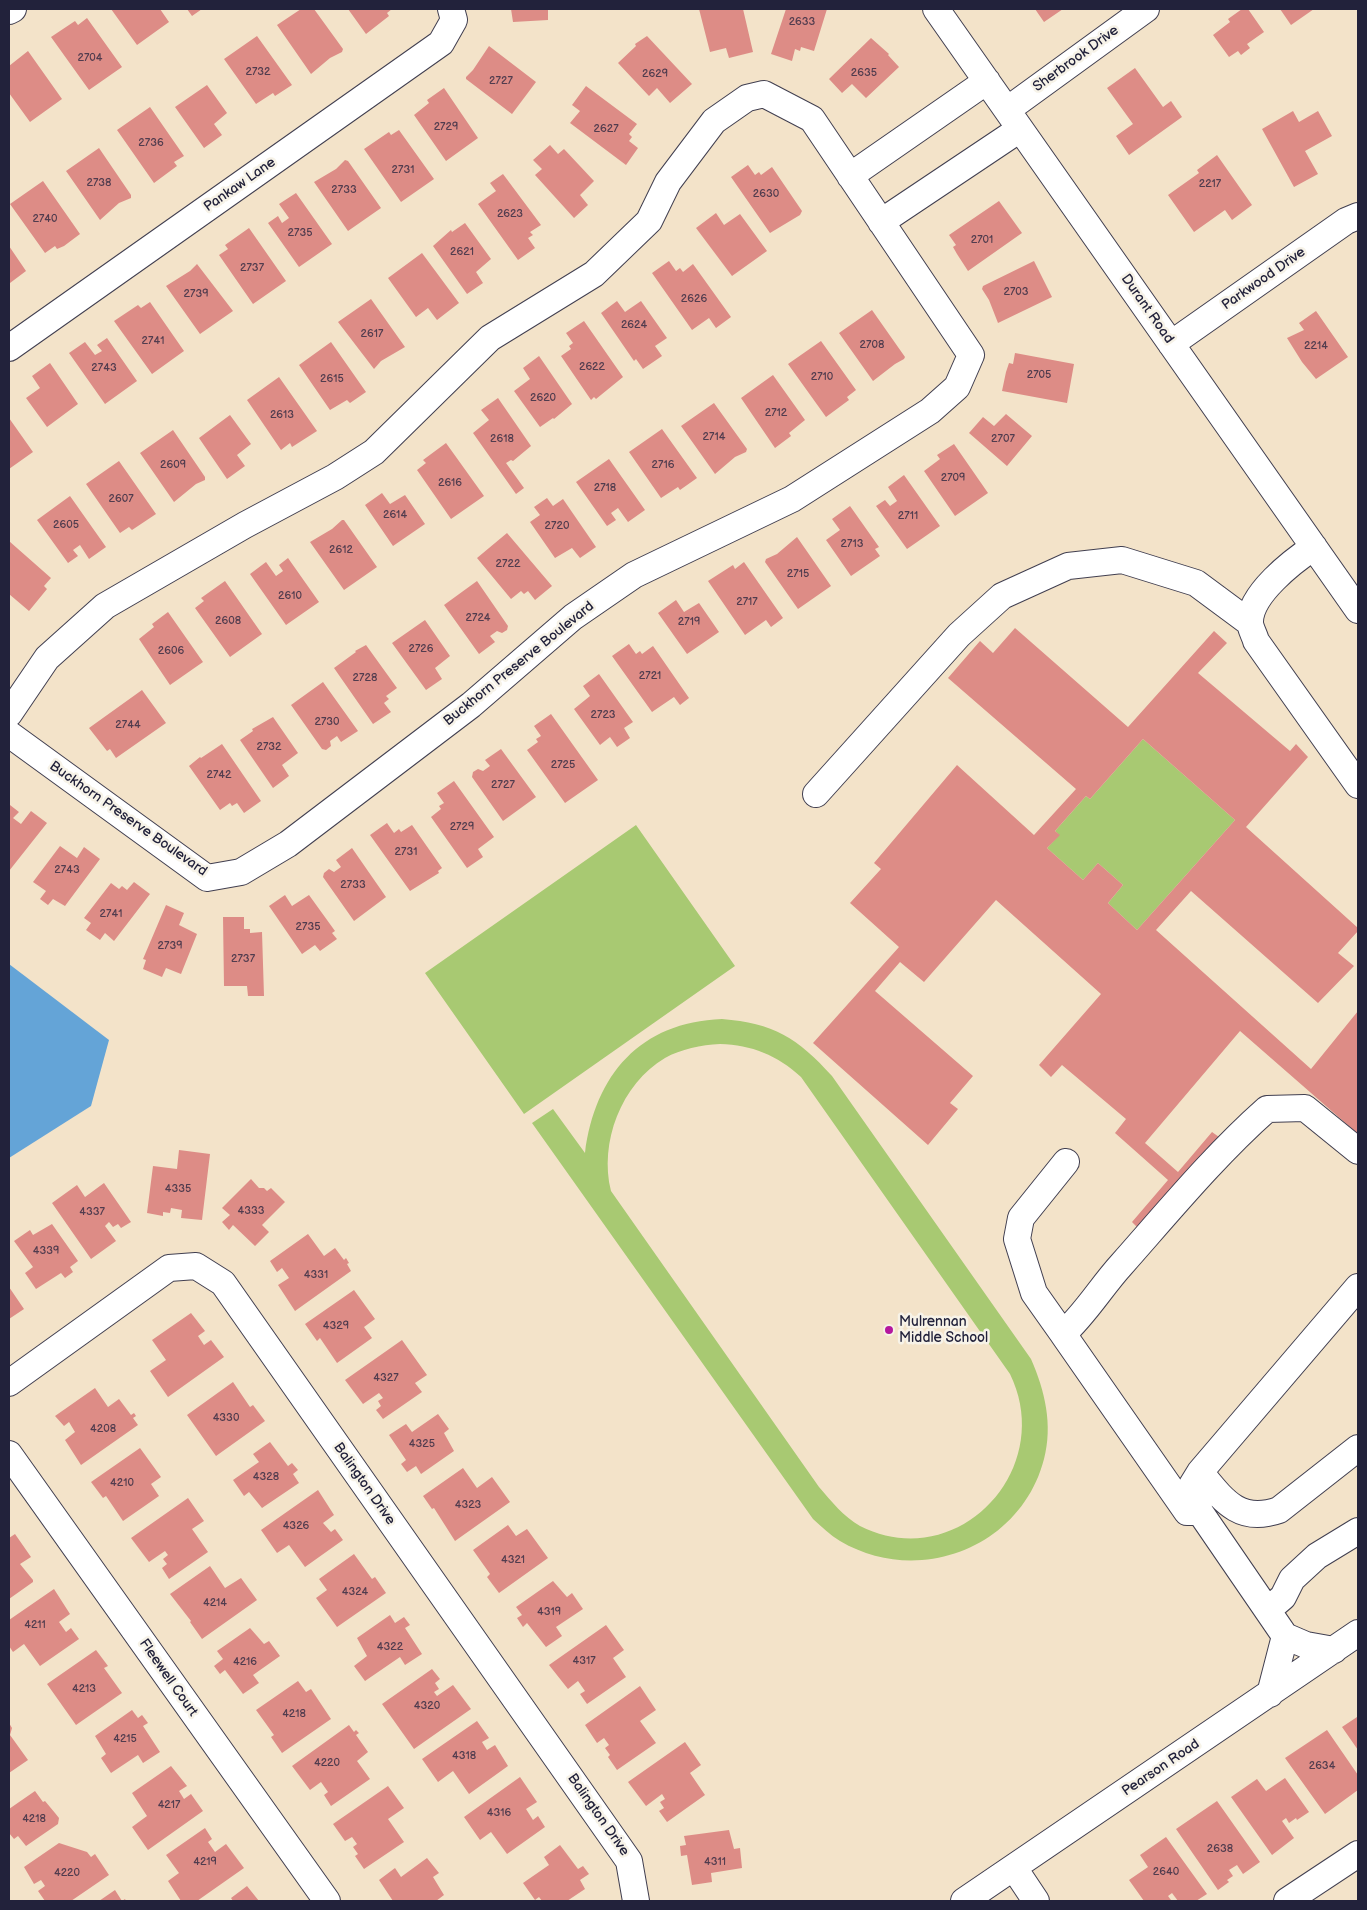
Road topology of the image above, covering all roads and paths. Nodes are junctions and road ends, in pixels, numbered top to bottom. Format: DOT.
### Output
graph roads {
  1 [pos="13,9"];
  2 [pos="451,9"];
  3 [pos="936,9"];
  4 [pos="1146,9"];
  5 [pos="9,11"];
  6 [pos="986,80"];
  7 [pos="1014,119"];
  8 [pos="850,176"];
  9 [pos="1358,216"];
  10 [pos="882,222"];
  11 [pos="1171,344"];
  12 [pos="9,348"];
  13 [pos="1314,546"];
  14 [pos="1358,610"];
  15 [pos="1250,623"];
  16 [pos="9,714"];
  17 [pos="9,734"];
  18 [pos="1358,785"];
  19 [pos="816,794"];
  20 [pos="1358,1151"];
  21 [pos="1066,1162"];
  22 [pos="1358,1287"];
  23 [pos="1063,1334"];
  24 [pos="9,1383"];
  25 [pos="1358,1448"];
  26 [pos="9,1454"];
  27 [pos="1200,1472"];
  28 [pos="1200,1512"];
  29 [pos="1358,1531"];
  30 [pos="1269,1609"];
  31 [pos="1358,1633"];
  32 [pos="1285,1636"];
  33 [pos="1334,1650"];
  34 [pos="1270,1694"];
  35 [pos="1354,1866"];
  36 [pos="1014,1868"];
  37 [pos="327,1901"];
  38 [pos="636,1901"];
  39 [pos="964,1901"];
  40 [pos="1036,1901"];
  41 [pos="1287,1901"];
  1 -- 5 [label="street"];
  2 -- 12 [label="street, Pankaw Lane"];
  3 -- 6 [label="street, Durant Road"];
  4 -- 7 [label="street, Sherbrook Drive"];
  6 -- 7 [label="street, Durant Road"];
  6 -- 8 [label="street"];
  7 -- 10 [label="street"];
  7 -- 11 [label="street, Durant Road"];
  8 -- 10 [label="street, Buckhorn Preserve Boulevard"];
  8 -- 16 [label="street, Buckhorn Preserve Boulevard"];
  9 -- 11 [label="street, Parkwood Drive"];
  10 -- 17 [label="street, Buckhorn Preserve Boulevard"];
  11 -- 13 [label="street, Durant Road"];
  13 -- 14 [label="street, Durant Road"];
  13 -- 15 [label="street"];
  15 -- 18 [label="street"];
  15 -- 19 [label="street"];
  20 -- 23 [label="street"];
  21 -- 23 [label="street"];
  22 -- 27 [label="street"];
  23 -- 28 [label="street"];
  24 -- 38 [label="street, Balington Drive"];
  25 -- 27 [label="street"];
  26 -- 37 [label="street, Fleewell Court"];
  27 -- 28 [label="street"];
  28 -- 30 [label="street"];
  29 -- 30 [label="street"];
  30 -- 32 [label="street"];
  31 -- 33 [label="street, Pearson Road"];
  32 -- 33 [label="street"];
  32 -- 34 [label="street"];
  33 -- 34 [label="street, Pearson Road"];
  34 -- 36 [label="street, Pearson Road"];
  35 -- 41 [label="street"];
  36 -- 39 [label="street, Pearson Road"];
  36 -- 40 [label="street"];
}
